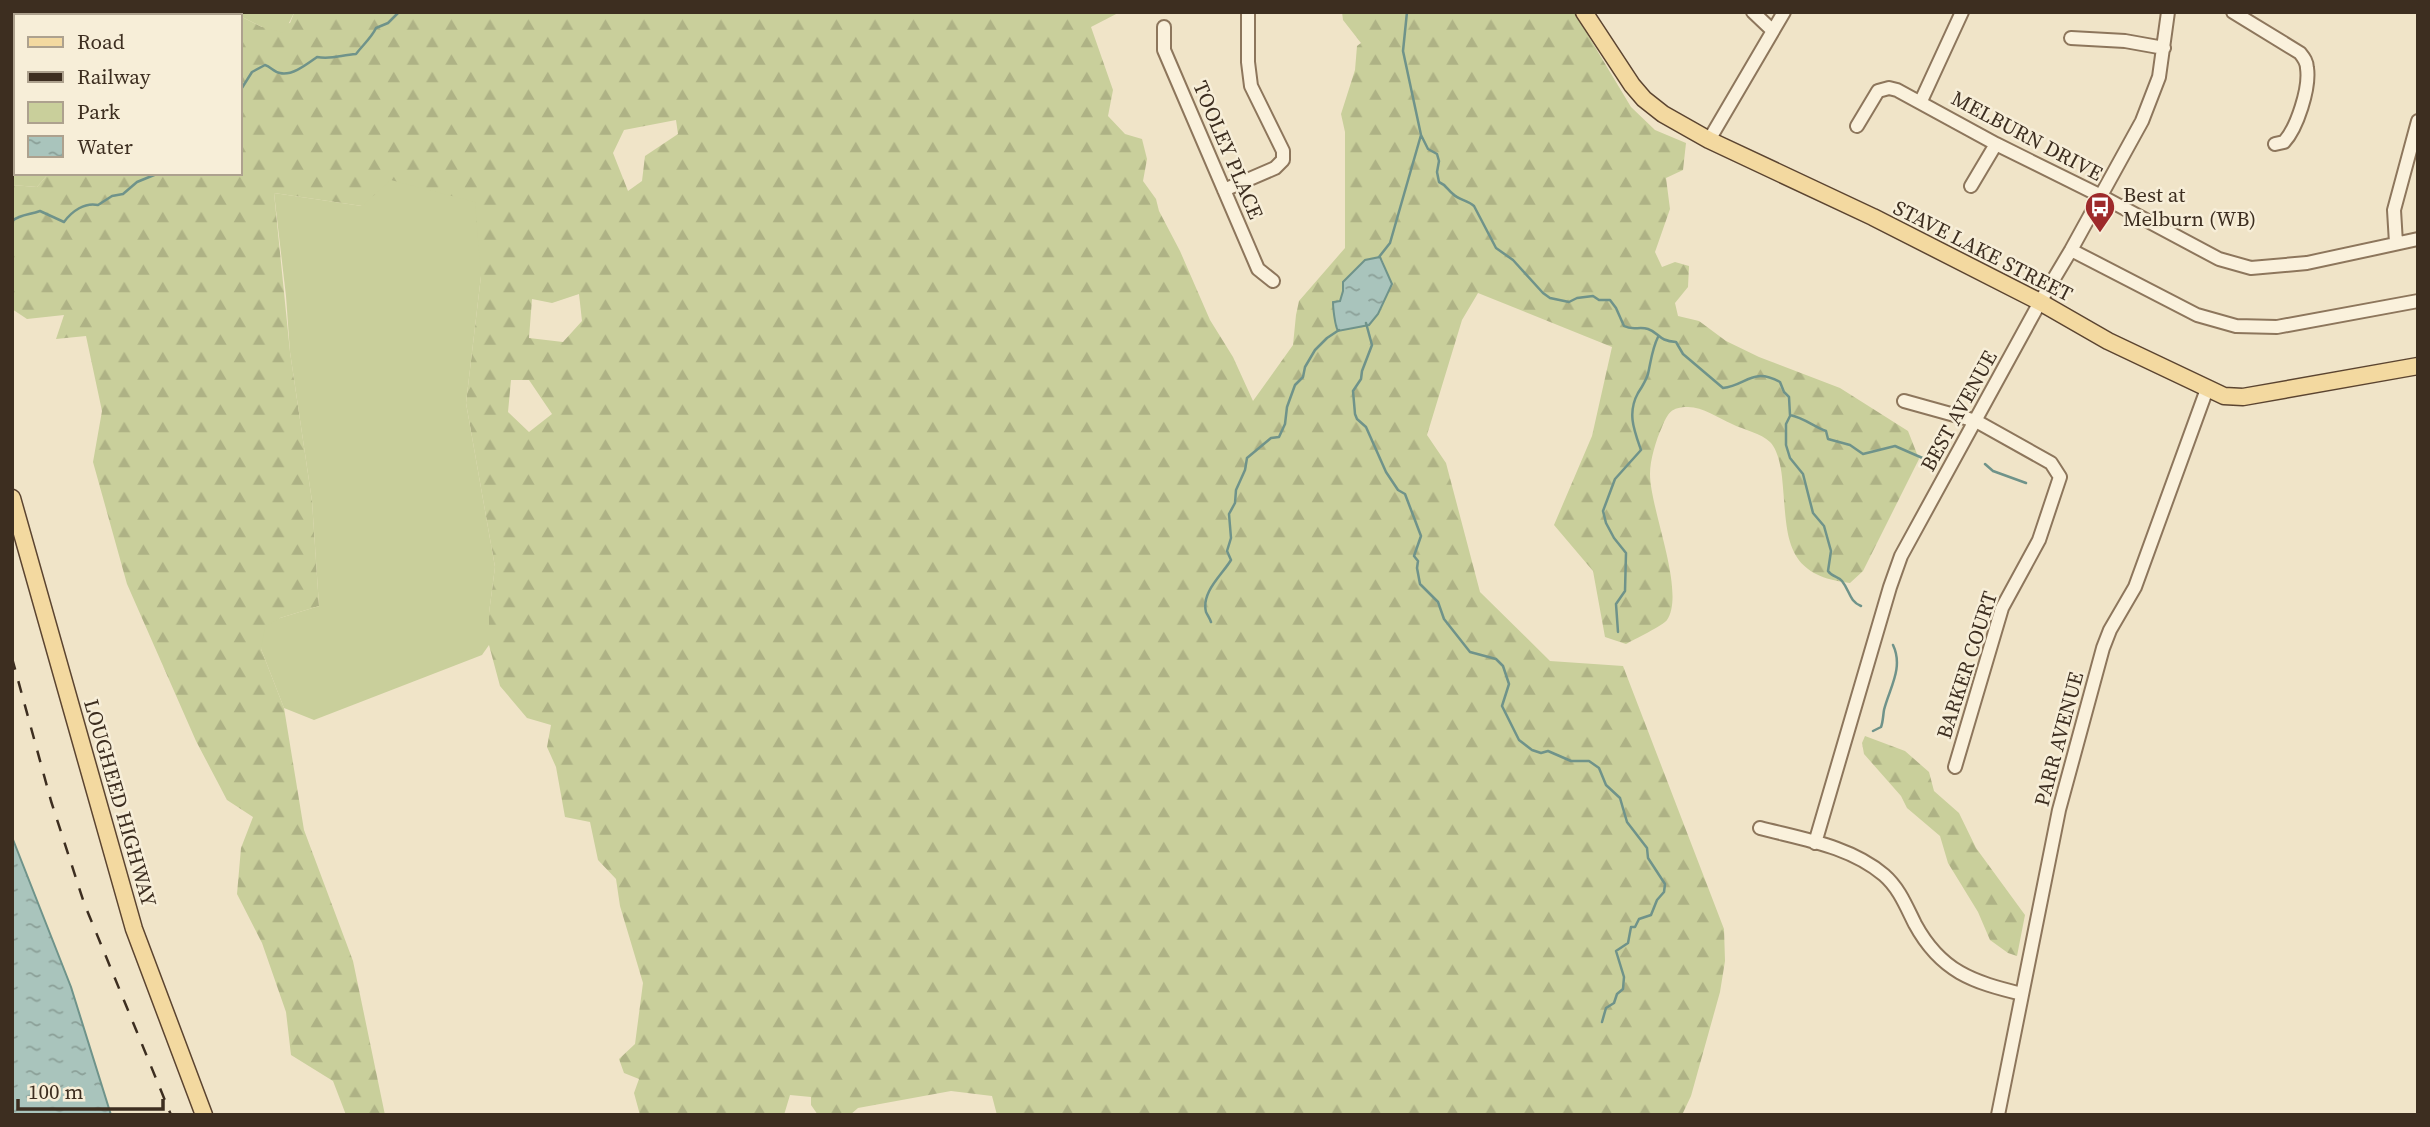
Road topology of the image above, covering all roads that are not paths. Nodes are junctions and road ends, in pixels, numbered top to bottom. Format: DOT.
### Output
graph roads {
  1 [pos="1248,12"];
  2 [pos="1584,12"];
  3 [pos="1753,12"];
  4 [pos="1784,12"];
  5 [pos="1962,12"];
  6 [pos="2168,12"];
  7 [pos="2233,12"];
  8 [pos="1164,27"];
  9 [pos="1773,31"];
  10 [pos="2071,38"];
  11 [pos="2164,48"];
  12 [pos="1921,101"];
  13 [pos="2418,121"];
  14 [pos="1857,126"];
  15 [pos="1709,140"];
  16 [pos="1997,144"];
  17 [pos="2276,145"];
  18 [pos="1971,187"];
  19 [pos="1224,190"];
  20 [pos="2101,196"];
  21 [pos="2418,239"];
  22 [pos="2396,243"];
  23 [pos="2071,250"];
  24 [pos="1273,281"];
  25 [pos="2418,301"];
  26 [pos="2040,302"];
  27 [pos="2418,366"];
  28 [pos="2207,389"];
  29 [pos="1905,401"];
  30 [pos="1976,421"];
  31 [pos="12,498"];
  32 [pos="1955,767"];
  33 [pos="1760,828"];
  34 [pos="1815,843"];
  35 [pos="2022,994"];
  36 [pos="204,1115"];
  37 [pos="1998,1115"];
  1 -- 19 [label="street"];
  2 -- 15 [label="main road, STAVE LAKE STREET"];
  3 -- 9 [label="street"];
  4 -- 9 [label="street"];
  5 -- 12 [label="street"];
  6 -- 11 [label="street, BEST AVENUE"];
  7 -- 17 [label="street"];
  8 -- 19 [label="street, TOOLEY PLACE"];
  9 -- 15 [label="street"];
  10 -- 11 [label="street"];
  11 -- 20 [label="street, BEST AVENUE"];
  12 -- 14 [label="street, MELBURN DRIVE"];
  12 -- 16 [label="street, MELBURN DRIVE"];
  13 -- 22 [label="street"];
  15 -- 26 [label="main road, STAVE LAKE STREET"];
  16 -- 18 [label="street"];
  16 -- 20 [label="street, MELBURN DRIVE"];
  19 -- 24 [label="street, TOOLEY PLACE"];
  20 -- 22 [label="street, MELBURN DRIVE"];
  20 -- 23 [label="street, BEST AVENUE"];
  21 -- 22 [label="street, MELBURN DRIVE"];
  23 -- 25 [label="street"];
  23 -- 26 [label="street, BEST AVENUE"];
  26 -- 28 [label="main road, STAVE LAKE STREET"];
  26 -- 30 [label="street, BEST AVENUE"];
  27 -- 28 [label="main road, STAVE LAKE STREET"];
  28 -- 35 [label="street, PARR AVENUE"];
  29 -- 30 [label="street"];
  30 -- 32 [label="street, BARKER COURT"];
  30 -- 34 [label="street, BEST AVENUE"];
  31 -- 36 [label="main road, LOUGHEED HIGHWAY"];
  33 -- 34 [label="street"];
  34 -- 35 [label="street"];
  35 -- 37 [label="street, PARR AVENUE"];
}
